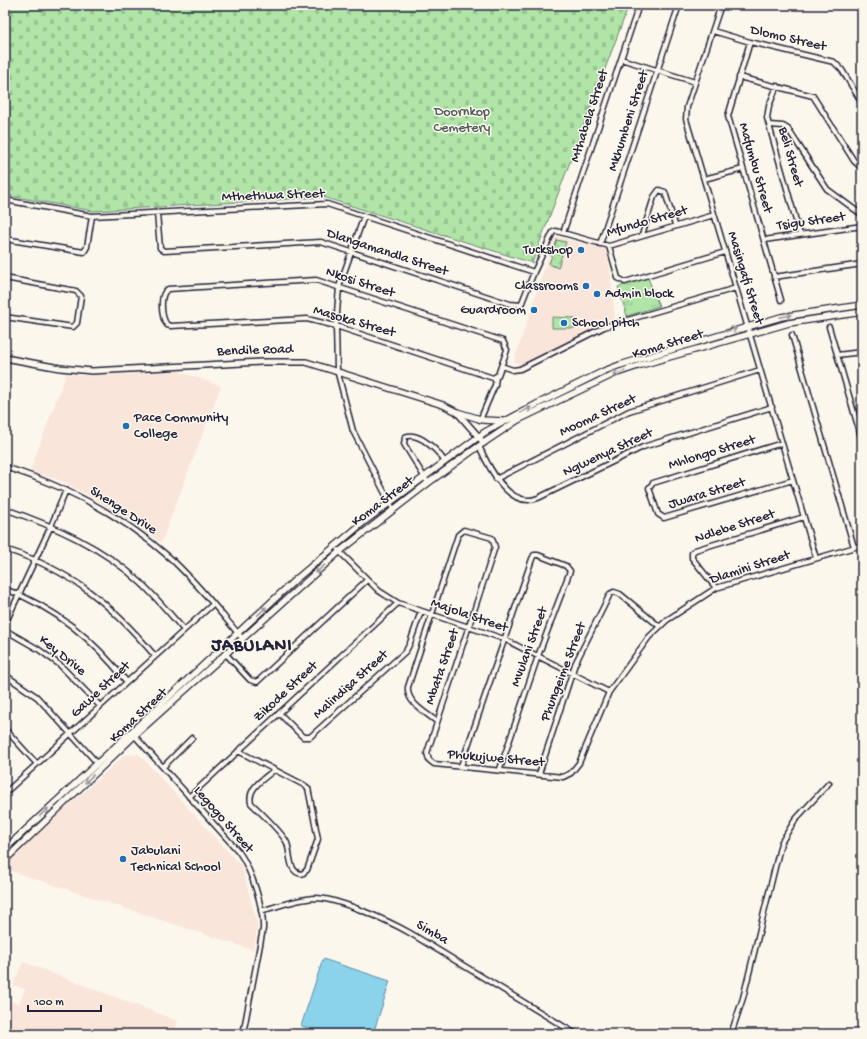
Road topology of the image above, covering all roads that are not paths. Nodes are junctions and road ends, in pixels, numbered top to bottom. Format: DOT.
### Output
graph roads {
  1 [pos="639,5"];
  2 [pos="679,5"];
  3 [pos="721,5"];
  4 [pos="713,31"];
  5 [pos="750,42"];
  6 [pos="621,59"];
  7 [pos="657,70"];
  8 [pos="739,77"];
  9 [pos="694,82"];
  10 [pos="777,86"];
  11 [pos="862,103"];
  12 [pos="769,124"];
  13 [pos="862,168"];
  14 [pos="743,169"];
  15 [pos="704,180"];
  16 [pos="5,200"];
  17 [pos="157,213"];
  18 [pos="714,214"];
  19 [pos="862,215"];
  20 [pos="92,216"];
  21 [pos="364,216"];
  22 [pos="675,225"];
  23 [pos="862,226"];
  24 [pos="563,234"];
  25 [pos="642,235"];
  26 [pos="800,235"];
  27 [pos="5,239"];
  28 [pos="764,240"];
  29 [pos="600,244"];
  30 [pos="609,246"];
  31 [pos="351,251"];
  32 [pos="725,252"];
  33 [pos="862,264"];
  34 [pos="534,272"];
  35 [pos="774,277"];
  36 [pos="5,278"];
  37 [pos="339,287"];
  38 [pos="736,288"];
  39 [pos="164,291"];
  40 [pos="781,300"];
  41 [pos="862,304"];
  42 [pos="862,312"];
  43 [pos="5,317"];
  44 [pos="748,325"];
  45 [pos="336,326"];
  46 [pos="829,327"];
  47 [pos="750,333"];
  48 [pos="792,335"];
  49 [pos="862,352"];
  50 [pos="837,355"];
  51 [pos="5,358"];
  52 [pos="501,366"];
  53 [pos="337,370"];
  54 [pos="760,370"];
  55 [pos="494,377"];
  56 [pos="772,407"];
  57 [pos="457,412"];
  58 [pos="480,420"];
  59 [pos="506,420"];
  60 [pos="479,436"];
  61 [pos="862,440"];
  62 [pos="782,443"];
  63 [pos="481,444"];
  64 [pos="445,462"];
  65 [pos="5,467"];
  66 [pos="424,477"];
  67 [pos="496,479"];
  68 [pos="793,480"];
  69 [pos="428,483"];
  70 [pos="649,486"];
  71 [pos="66,490"];
  72 [pos="389,502"];
  73 [pos="5,508"];
  74 [pos="394,509"];
  75 [pos="804,517"];
  76 [pos="51,526"];
  77 [pos="862,545"];
  78 [pos="334,546"];
  79 [pos="854,547"];
  80 [pos="5,549"];
  81 [pos="339,552"];
  82 [pos="816,558"];
  83 [pos="34,560"];
  84 [pos="367,580"];
  85 [pos="716,588"];
  86 [pos="5,589"];
  87 [pos="20,595"];
  88 [pos="398,603"];
  89 [pos="213,604"];
  90 [pos="421,611"];
  91 [pos="432,614"];
  92 [pos="5,624"];
  93 [pos="660,626"];
  94 [pos="468,627"];
  95 [pos="5,630"];
  96 [pos="184,630"];
  97 [pos="240,636"];
  98 [pos="504,639"];
  99 [pos="225,653"];
  100 [pos="155,656"];
  101 [pos="538,656"];
  102 [pos="572,673"];
  103 [pos="5,675"];
  104 [pos="127,682"];
  105 [pos="609,692"];
  106 [pos="100,706"];
  107 [pos="279,713"];
  108 [pos="436,721"];
  109 [pos="5,729"];
  110 [pos="71,734"];
  111 [pos="132,734"];
  112 [pos="192,738"];
  113 [pos="238,751"];
  114 [pos="427,753"];
  115 [pos="97,763"];
  116 [pos="38,764"];
  117 [pos="461,766"];
  118 [pos="163,767"];
  119 [pos="101,769"];
  120 [pos="500,769"];
  121 [pos="274,770"];
  122 [pos="539,774"];
  123 [pos="569,775"];
  124 [pos="829,783"];
  125 [pos="5,792"];
  126 [pos="189,797"];
  127 [pos="5,849"];
  128 [pos="5,860"];
  129 [pos="261,911"];
  130 [pos="243,1034"];
  131 [pos="576,1034"];
  132 [pos="731,1034"];
  1 -- 6 [label="street, Mthabela Street"];
  2 -- 7 [label="street, Mkhumbeni Street"];
  3 -- 4 [label="street, Masingafi Street"];
  4 -- 5 [label="street, Dlomo Street"];
  4 -- 9 [label="street, Masingafi Street"];
  5 -- 8 [label="street, Mafumbu Street"];
  5 -- 11 [label="street, Dlomo Street"];
  6 -- 7 [label="street"];
  6 -- 24 [label="street, Mthabela Street"];
  7 -- 9 [label="street"];
  7 -- 29 [label="street, Mkhumbeni Street"];
  8 -- 10 [label="street"];
  8 -- 14 [label="street, Mafumbu Street"];
  9 -- 15 [label="street, Masingafi Street"];
  10 -- 12 [label="street, Beli Street"];
  10 -- 13 [label="street"];
  12 -- 19 [label="street"];
  12 -- 26 [label="street, Beli Street"];
  14 -- 15 [label="street"];
  14 -- 28 [label="street, Mafumbu Street"];
  15 -- 18 [label="street, Masingafi Street"];
  16 -- 20 [label="street, Mthethwa Street"];
  17 -- 20 [label="street, Mthethwa Street"];
  17 -- 21 [label="street, Mthethwa Street"];
  17 -- 31 [label="street, Dlangamandla Street"];
  18 -- 22 [label="street, Mfundo Street"];
  18 -- 32 [label="street, Masingafi Street"];
  20 -- 27 [label="street"];
  21 -- 31 [label="street"];
  21 -- 34 [label="street, Mthethwa Street"];
  22 -- 25 [label="street, Mfundo Street"];
  22 -- 25 [label="street"];
  23 -- 26 [label="street, Tsigu Street"];
  24 -- 29 [label="street, Mfundo Street"];
  24 -- 34 [label="street"];
  25 -- 30 [label="street, Mfundo Street"];
  26 -- 28 [label="street, Tsigu Street"];
  28 -- 35 [label="street, Mafumbu Street"];
  29 -- 30 [label="street, Mfundo Street"];
  30 -- 32 [label="street"];
  31 -- 34 [label="street, Dlangamandla Street"];
  31 -- 37 [label="street"];
  32 -- 38 [label="street, Masingafi Street"];
  33 -- 35 [label="street"];
  35 -- 40 [label="street, Mafumbu Street"];
  36 -- 43 [label="street"];
  37 -- 39 [label="street, Nkosi Street"];
  37 -- 45 [label="street"];
  37 -- 52 [label="street, Nkosi Street"];
  38 -- 44 [label="street, Masingafi Street"];
  38 -- 52 [label="street"];
  39 -- 45 [label="street, Masoka Street"];
  44 -- 41 [label="main road, Koma Street, one-way"];
  42 -- 47 [label="main road, Koma Street"];
  44 -- 47 [label="street, Masingafi Street"];
  59 -- 44 [label="main road, Koma Street, one-way"];
  45 -- 53 [label="street"];
  45 -- 55 [label="street, Masoka Street"];
  46 -- 50 [label="street"];
  47 -- 54 [label="street, Masingafi Street"];
  47 -- 63 [label="main road, Koma Street, one-way"];
  48 -- 79 [label="street"];
  49 -- 50 [label="street"];
  50 -- 61 [label="street"];
  51 -- 53 [label="street, Bendile Road"];
  52 -- 55 [label="street, Nkosi Street"];
  53 -- 57 [label="street, Bendile Road"];
  53 -- 72 [label="street"];
  54 -- 56 [label="street, Masingafi Street"];
  54 -- 67 [label="street, Mooma Street"];
  55 -- 58 [label="street, Nkosi Street"];
  56 -- 62 [label="street, Masingafi Street"];
  56 -- 67 [label="street, Ngwenya Street"];
  57 -- 58 [label="main road"];
  57 -- 60 [label="street, Bendile Road"];
  58 -- 59 [label="main road"];
  59 -- 60 [label="main road, Koma Street"];
  60 -- 63 [label="street, Bendile Road"];
  60 -- 64 [label="main road, Koma Street"];
  62 -- 68 [label="street, Masingafi Street"];
  62 -- 70 [label="street, Mhlongo Street"];
  63 -- 67 [label="street, Ngwenya Street"];
  63 -- 69 [label="main road, Koma Street"];
  64 -- 66 [label="main road, Koma Street"];
  64 -- 66 [label="street"];
  65 -- 71 [label="street, Shenge Drive"];
  66 -- 69 [label="street"];
  66 -- 72 [label="main road, Koma Street"];
  68 -- 70 [label="street, Jwara Street"];
  68 -- 75 [label="street, Masingafi Street"];
  69 -- 74 [label="main road, Koma Street"];
  71 -- 76 [label="street"];
  71 -- 89 [label="street, Shenge Drive"];
  72 -- 74 [label="street"];
  72 -- 78 [label="main road, Koma Street"];
  73 -- 76 [label="street"];
  74 -- 81 [label="main road, Koma Street"];
  75 -- 82 [label="street, Masingafi Street"];
  75 -- 85 [label="street, Ndlebe Street"];
  76 -- 83 [label="street"];
  76 -- 96 [label="street"];
  77 -- 79 [label="street, Dlamini Street"];
  78 -- 81 [label="street, Majola Street"];
  97 -- 78 [label="main road, Koma Street, one-way"];
  79 -- 82 [label="street, Dlamini Street"];
  80 -- 83 [label="street"];
  81 -- 84 [label="street, Majola Street"];
  81 -- 97 [label="main road, Koma Street, one-way"];
  82 -- 85 [label="street, Dlamini Street"];
  83 -- 87 [label="street"];
  83 -- 100 [label="street"];
  84 -- 88 [label="street, Majola Street"];
  84 -- 99 [label="street"];
  85 -- 93 [label="street, Dlamini Street"];
  86 -- 87 [label="street"];
  87 -- 92 [label="street"];
  87 -- 104 [label="street"];
  88 -- 90 [label="street, Majola Street"];
  88 -- 107 [label="street, Zikode Street"];
  89 -- 96 [label="street, Gawe Street"];
  89 -- 97 [label="street, Shenge Drive"];
  90 -- 91 [label="street, Majola Street"];
  90 -- 107 [label="street, Malindisa Street"];
  91 -- 94 [label="street, Majola Street"];
  91 -- 94 [label="street, Mbata Street"];
  91 -- 108 [label="street"];
  93 -- 102 [label="street, Phungeime Street"];
  93 -- 105 [label="street, Dlamini Street"];
  94 -- 98 [label="street, Majola Street"];
  94 -- 108 [label="street, Mbata Street"];
  95 -- 106 [label="street, Key Drive"];
  96 -- 100 [label="street, Gawe Street"];
  97 -- 99 [label="main road, Koma Street"];
  97 -- 111 [label="main road, Koma Street"];
  98 -- 101 [label="street, Majola Street"];
  98 -- 101 [label="street, Mvulani Street"];
  98 -- 117 [label="street"];
  99 -- 111 [label="main road, Koma Street"];
  100 -- 104 [label="street, Gawe Street"];
  101 -- 102 [label="street, Majola Street"];
  101 -- 120 [label="street, Mvulani Street"];
  102 -- 105 [label="street, Majola Street"];
  102 -- 122 [label="street, Phungeime Street"];
  103 -- 110 [label="street"];
  104 -- 106 [label="street, Gawe Street"];
  105 -- 123 [label="street, Dlamini Street"];
  106 -- 110 [label="street, Gawe Street"];
  107 -- 113 [label="street, Zikode Street"];
  108 -- 114 [label="street, Mbata Street"];
  109 -- 116 [label="street"];
  110 -- 115 [label="street"];
  110 -- 116 [label="street, Gawe Street"];
  111 -- 115 [label="main road, Koma Street"];
  111 -- 118 [label="street, Legogo Street"];
  111 -- 119 [label="main road, Koma Street"];
  112 -- 118 [label="street"];
  113 -- 121 [label="street"];
  113 -- 126 [label="street, Zikode Street"];
  114 -- 117 [label="street, Phukujwe Street"];
  115 -- 119 [label="street"];
  127 -- 115 [label="main road, Koma Street, one-way"];
  116 -- 125 [label="street, Gawe Street"];
  117 -- 120 [label="street, Phukujwe Street"];
  118 -- 126 [label="street, Legogo Street"];
  119 -- 128 [label="main road, Koma Street, one-way"];
  120 -- 122 [label="street, Phukujwe Street"];
  121 -- 121 [label="street"];
  122 -- 123 [label="street, Phukujwe Street"];
  124 -- 132 [label="street"];
  126 -- 129 [label="street, Legogo Street"];
  129 -- 130 [label="street, Legogo Street"];
  129 -- 131 [label="street, Simba"];
}
